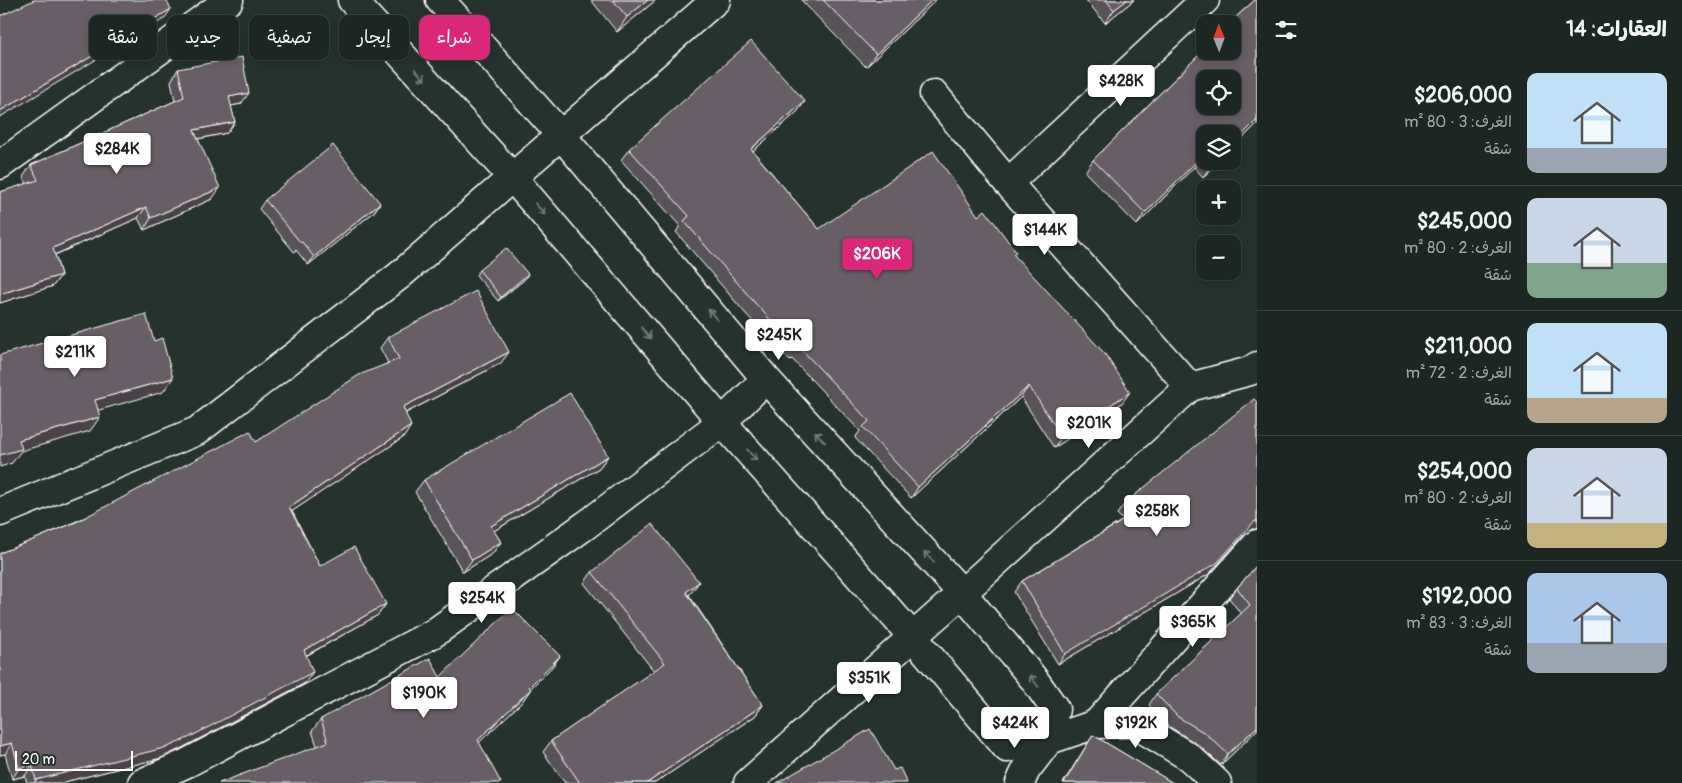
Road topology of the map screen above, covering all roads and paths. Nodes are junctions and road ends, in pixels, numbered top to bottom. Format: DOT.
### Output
graph roads {
  1 [pos="229,0"];
  2 [pos="352,0"];
  3 [pos="440,0"];
  4 [pos="716,0"];
  5 [pos="1206,0"];
  6 [pos="934,94"];
  7 [pos="561,135"];
  8 [pos="0,165"];
  9 [pos="513,178"];
  10 [pos="1008,183"];
  11 [pos="1257,366"];
  12 [pos="766,379"];
  13 [pos="1190,387"];
  14 [pos="722,422"];
  15 [pos="0,512"];
  16 [pos="1257,544"];
  17 [pos="962,593"];
  18 [pos="913,637"];
  19 [pos="1096,724"];
  20 [pos="1050,740"];
  21 [pos="142,783"];
  22 [pos="748,783"];
  23 [pos="1020,783"];
  24 [pos="1217,783"];
  1 -- 8 [label="street"];
  2 -- 9 [label="street, one-way"];
  3 -- 7 [label="street"];
  4 -- 7 [label="street"];
  5 -- 10 [label="street"];
  6 -- 10 [label="street"];
  7 -- 9 [label="street"];
  12 -- 7 [label="street, one-way"];
  9 -- 14 [label="street, one-way"];
  9 -- 15 [label="street"];
  10 -- 13 [label="street"];
  11 -- 13 [label="street"];
  12 -- 14 [label="street"];
  17 -- 12 [label="street, one-way"];
  13 -- 17 [label="street"];
  14 -- 18 [label="street, one-way"];
  14 -- 21 [label="street"];
  16 -- 19 [label="street"];
  17 -- 18 [label="street"];
  20 -- 17 [label="street, one-way"];
  18 -- 20 [label="street"];
  18 -- 22 [label="street"];
  19 -- 20 [label="street"];
  19 -- 24 [label="street"];
  20 -- 23 [label="street"];
}
